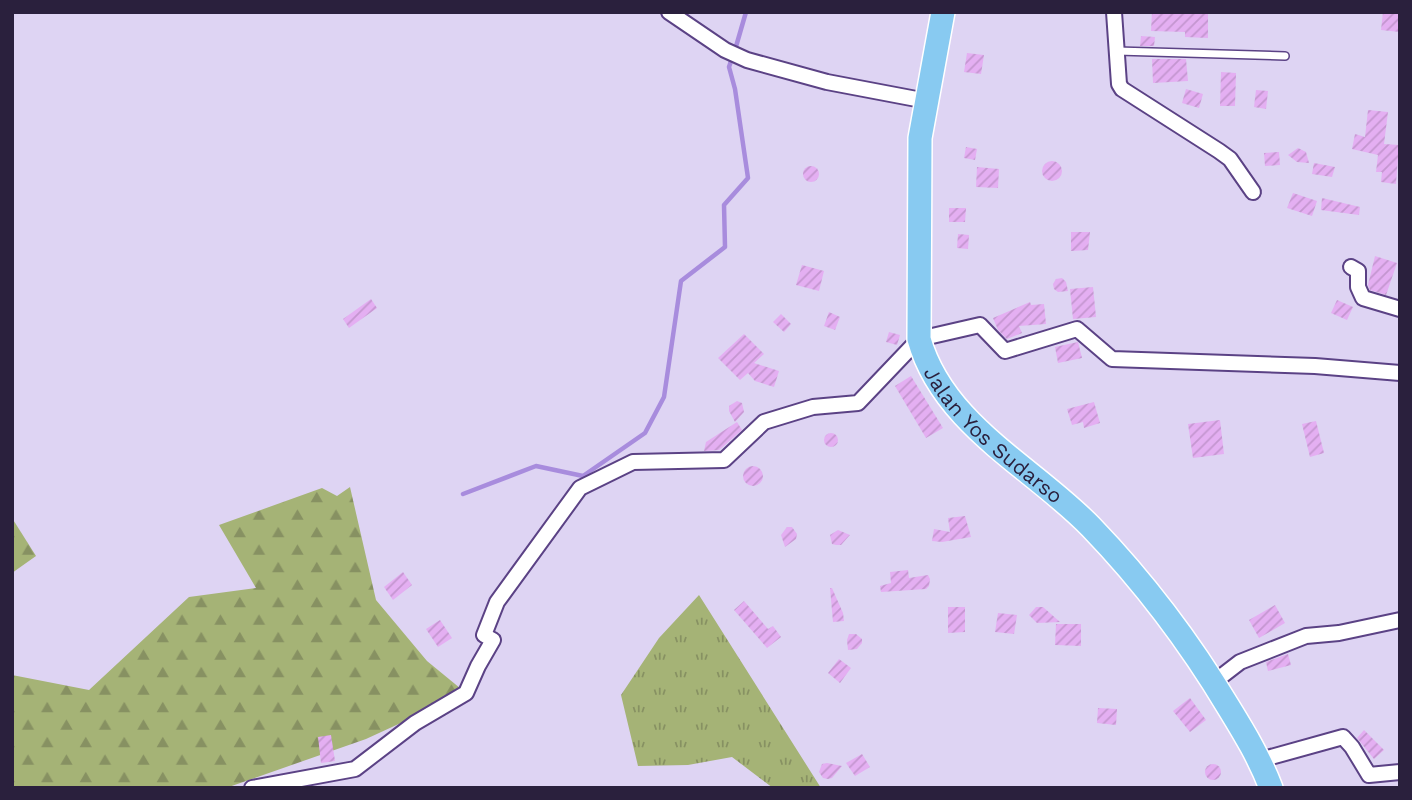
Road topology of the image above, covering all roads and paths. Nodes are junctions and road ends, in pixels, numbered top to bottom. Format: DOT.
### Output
graph roads {
  1 [pos="669,12"];
  2 [pos="943,12"];
  3 [pos="1114,12"];
  4 [pos="1116,51"];
  5 [pos="1285,56"];
  6 [pos="927,101"];
  7 [pos="1253,192"];
  8 [pos="1351,267"];
  9 [pos="1400,309"];
  10 [pos="919,339"];
  11 [pos="1400,373"];
  12 [pos="1400,620"];
  13 [pos="1214,682"];
  14 [pos="1260,760"];
  15 [pos="1400,772"];
  16 [pos="252,788"];
  17 [pos="1271,788"];
  1 -- 6 [label="street"];
  2 -- 6 [label="main road, Jalan Yos Sudarso"];
  3 -- 4 [label="street"];
  4 -- 5 [label="lane"];
  4 -- 7 [label="street"];
  6 -- 10 [label="main road, Jalan Yos Sudarso"];
  8 -- 9 [label="street"];
  10 -- 11 [label="street"];
  10 -- 13 [label="main road, Jalan Yos Sudarso"];
  10 -- 16 [label="street"];
  12 -- 13 [label="street"];
  13 -- 14 [label="main road, Jalan Yos Sudarso"];
  14 -- 15 [label="street"];
  14 -- 17 [label="main road, Jalan Yos Sudarso"];
}
